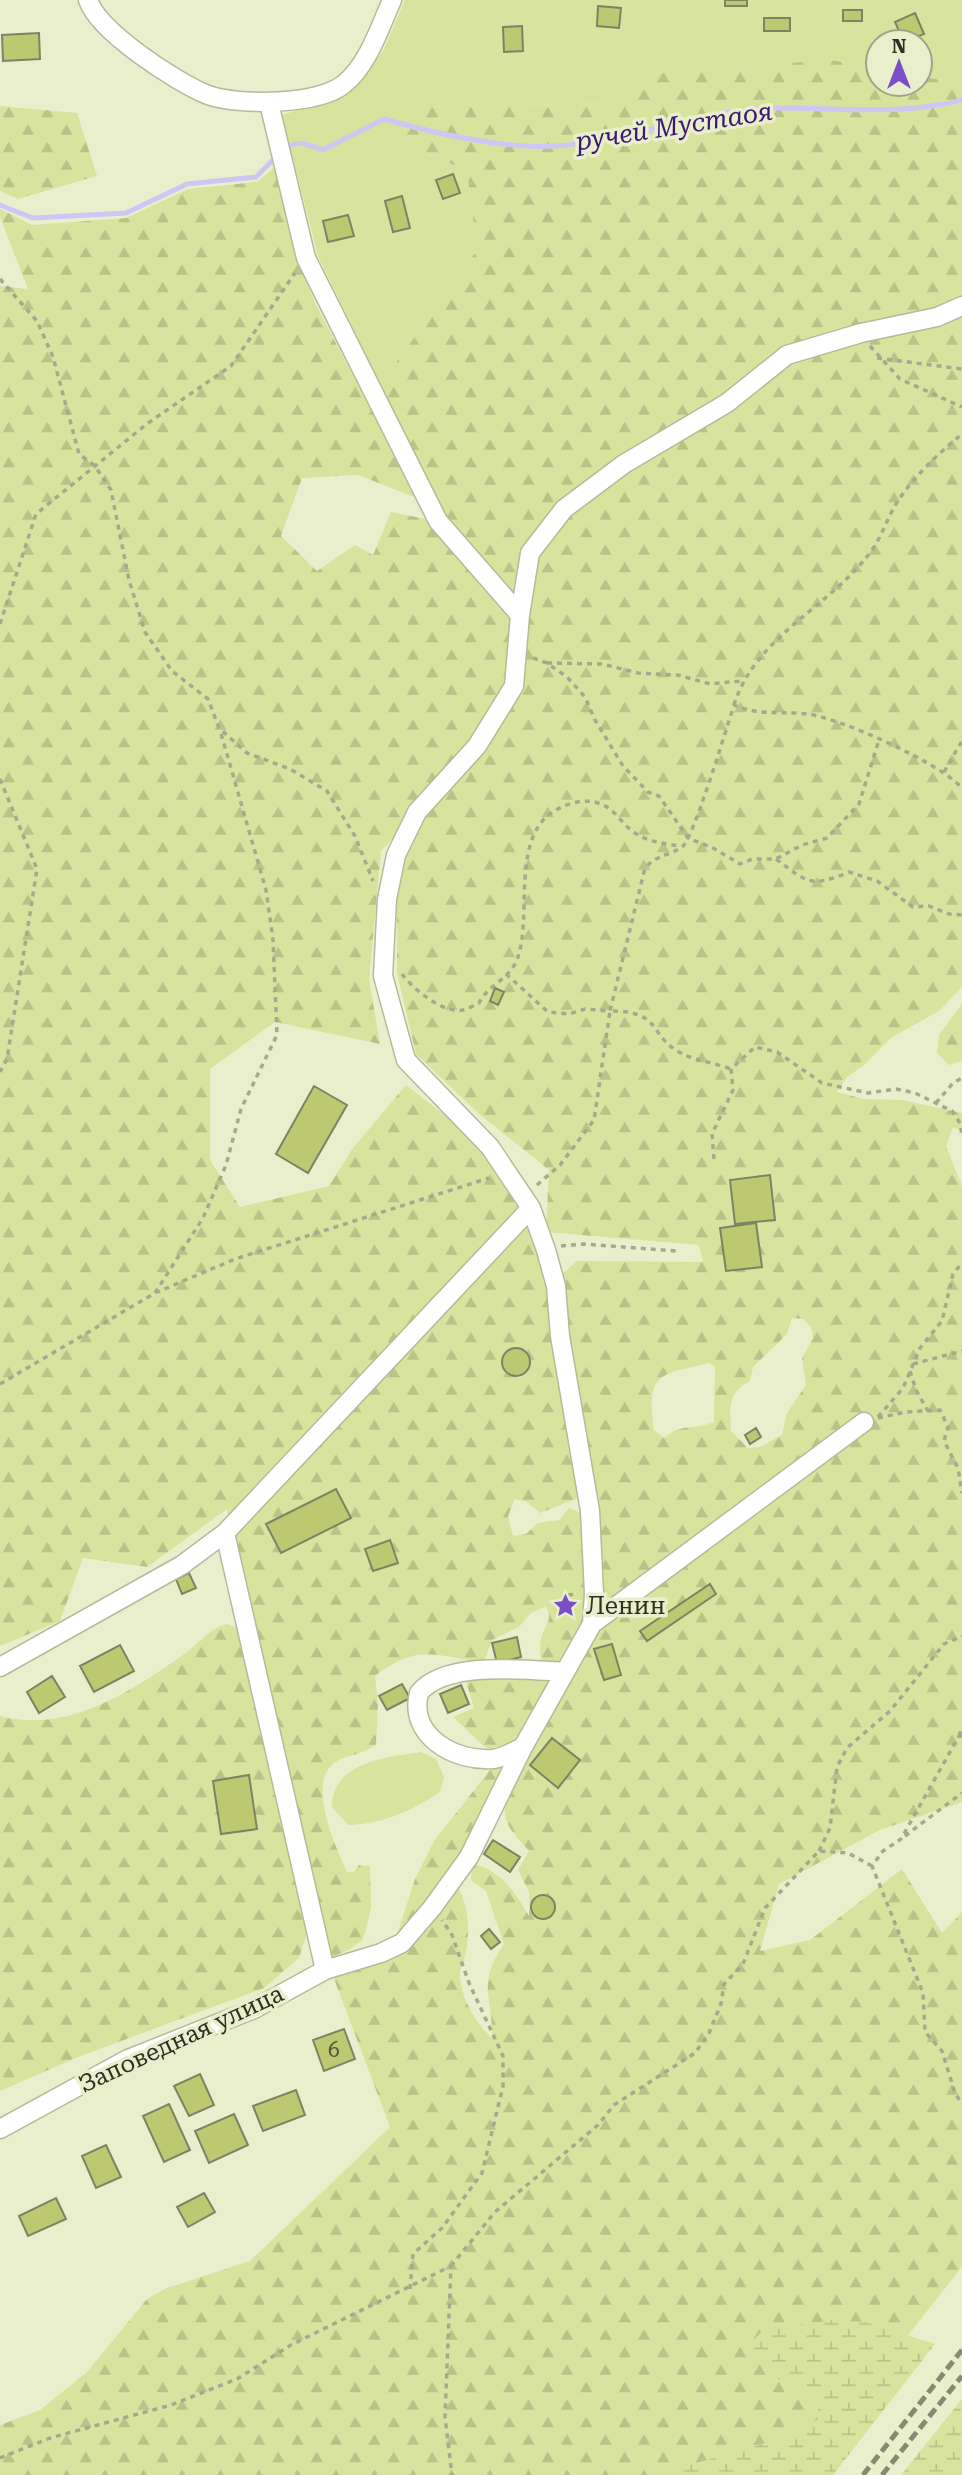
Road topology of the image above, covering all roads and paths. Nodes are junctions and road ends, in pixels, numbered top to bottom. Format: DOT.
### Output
graph roads {
  1 [pos="88,0"];
  2 [pos="392,0"];
  3 [pos="269,103"];
  4 [pos="306,258"];
  5 [pos="0,279"];
  6 [pos="962,306"];
  7 [pos="861,333"];
  8 [pos="877,358"];
  9 [pos="962,369"];
  10 [pos="962,407"];
  11 [pos="962,434"];
  12 [pos="95,466"];
  13 [pos="520,615"];
  14 [pos="0,624"];
  15 [pos="527,657"];
  16 [pos="547,663"];
  17 [pos="741,681"];
  18 [pos="734,705"];
  19 [pos="219,728"];
  20 [pos="879,740"];
  21 [pos="962,741"];
  22 [pos="944,772"];
  23 [pos="0,779"];
  24 [pos="962,788"];
  25 [pos="688,838"];
  26 [pos="683,847"];
  27 [pos="776,859"];
  28 [pos="387,899"];
  29 [pos="962,915"];
  30 [pos="384,948"];
  31 [pos="506,974"];
  32 [pos="610,1011"];
  33 [pos="731,1069"];
  34 [pos="0,1072"];
  35 [pos="962,1078"];
  36 [pos="936,1103"];
  37 [pos="962,1135"];
  38 [pos="714,1160"];
  39 [pos="508,1173"];
  40 [pos="527,1202"];
  41 [pos="546,1250"];
  42 [pos="676,1251"];
  43 [pos="962,1263"];
  44 [pos="155,1293"];
  45 [pos="962,1351"];
  46 [pos="913,1364"];
  47 [pos="910,1371"];
  48 [pos="0,1384"];
  49 [pos="928,1411"];
  50 [pos="864,1422"];
  51 [pos="962,1493"];
  52 [pos="225,1533"];
  53 [pos="592,1624"];
  54 [pos="962,1636"];
  55 [pos="0,1667"];
  56 [pos="565,1672"];
  57 [pos="962,1728"];
  58 [pos="960,1736"];
  59 [pos="523,1747"];
  60 [pos="962,1793"];
  61 [pos="901,1839"];
  62 [pos="819,1851"];
  63 [pos="872,1866"];
  64 [pos="432,1908"];
  65 [pos="325,1970"];
  66 [pos="962,2105"];
  67 [pos="0,2129"];
  68 [pos="451,2266"];
  69 [pos="410,2288"];
  70 [pos="0,2458"];
  71 [pos="452,2475"];
  1 -- 3 [label="street"];
  2 -- 3 [label="street"];
  3 -- 4 [label="street"];
  4 -- 12 [label="path"];
  4 -- 13 [label="street"];
  5 -- 12 [label="path"];
  6 -- 7 [label="street"];
  7 -- 8 [label="path"];
  7 -- 13 [label="street"];
  8 -- 9 [label="path"];
  8 -- 10 [label="path"];
  11 -- 17 [label="path"];
  12 -- 14 [label="path"];
  12 -- 19 [label="path"];
  13 -- 28 [label="street"];
  15 -- 16 [label="path"];
  16 -- 17 [label="path"];
  16 -- 25 [label="path"];
  17 -- 18 [label="path"];
  18 -- 20 [label="path"];
  18 -- 25 [label="path"];
  19 -- 28 [label="path"];
  19 -- 44 [label="path"];
  20 -- 22 [label="path"];
  20 -- 27 [label="path"];
  21 -- 22 [label="path"];
  22 -- 24 [label="path"];
  23 -- 34 [label="path"];
  25 -- 26 [label="path"];
  25 -- 27 [label="path"];
  26 -- 31 [label="path"];
  26 -- 32 [label="path"];
  27 -- 29 [label="path"];
  28 -- 30 [label="street"];
  30 -- 31 [label="path"];
  30 -- 39 [label="street"];
  31 -- 32 [label="path"];
  32 -- 33 [label="path"];
  32 -- 40 [label="path"];
  33 -- 36 [label="path"];
  33 -- 38 [label="path"];
  35 -- 36 [label="path"];
  36 -- 37 [label="path"];
  39 -- 40 [label="street"];
  39 -- 44 [label="path"];
  40 -- 41 [label="street"];
  40 -- 52 [label="street"];
  41 -- 42 [label="path"];
  41 -- 53 [label="street"];
  43 -- 46 [label="path"];
  44 -- 48 [label="path"];
  45 -- 46 [label="path"];
  46 -- 47 [label="path"];
  47 -- 49 [label="path"];
  47 -- 49 [label="path"];
  49 -- 51 [label="path"];
  50 -- 53 [label="street"];
  52 -- 55 [label="street"];
  52 -- 65 [label="street"];
  53 -- 56 [label="street, Заповедная улица"];
  54 -- 62 [label="path"];
  56 -- 59 [label="street, Заповедная улица"];
  56 -- 59 [label="street"];
  57 -- 58 [label="path"];
  58 -- 61 [label="path"];
  59 -- 64 [label="street, Заповедная улица"];
  60 -- 61 [label="path"];
  61 -- 63 [label="path"];
  62 -- 63 [label="path"];
  62 -- 68 [label="path"];
  63 -- 66 [label="path"];
  64 -- 65 [label="street, Заповедная улица"];
  64 -- 69 [label="path"];
  65 -- 67 [label="street, Заповедная улица"];
  68 -- 69 [label="path"];
  68 -- 71 [label="path"];
  69 -- 70 [label="path"];
}
